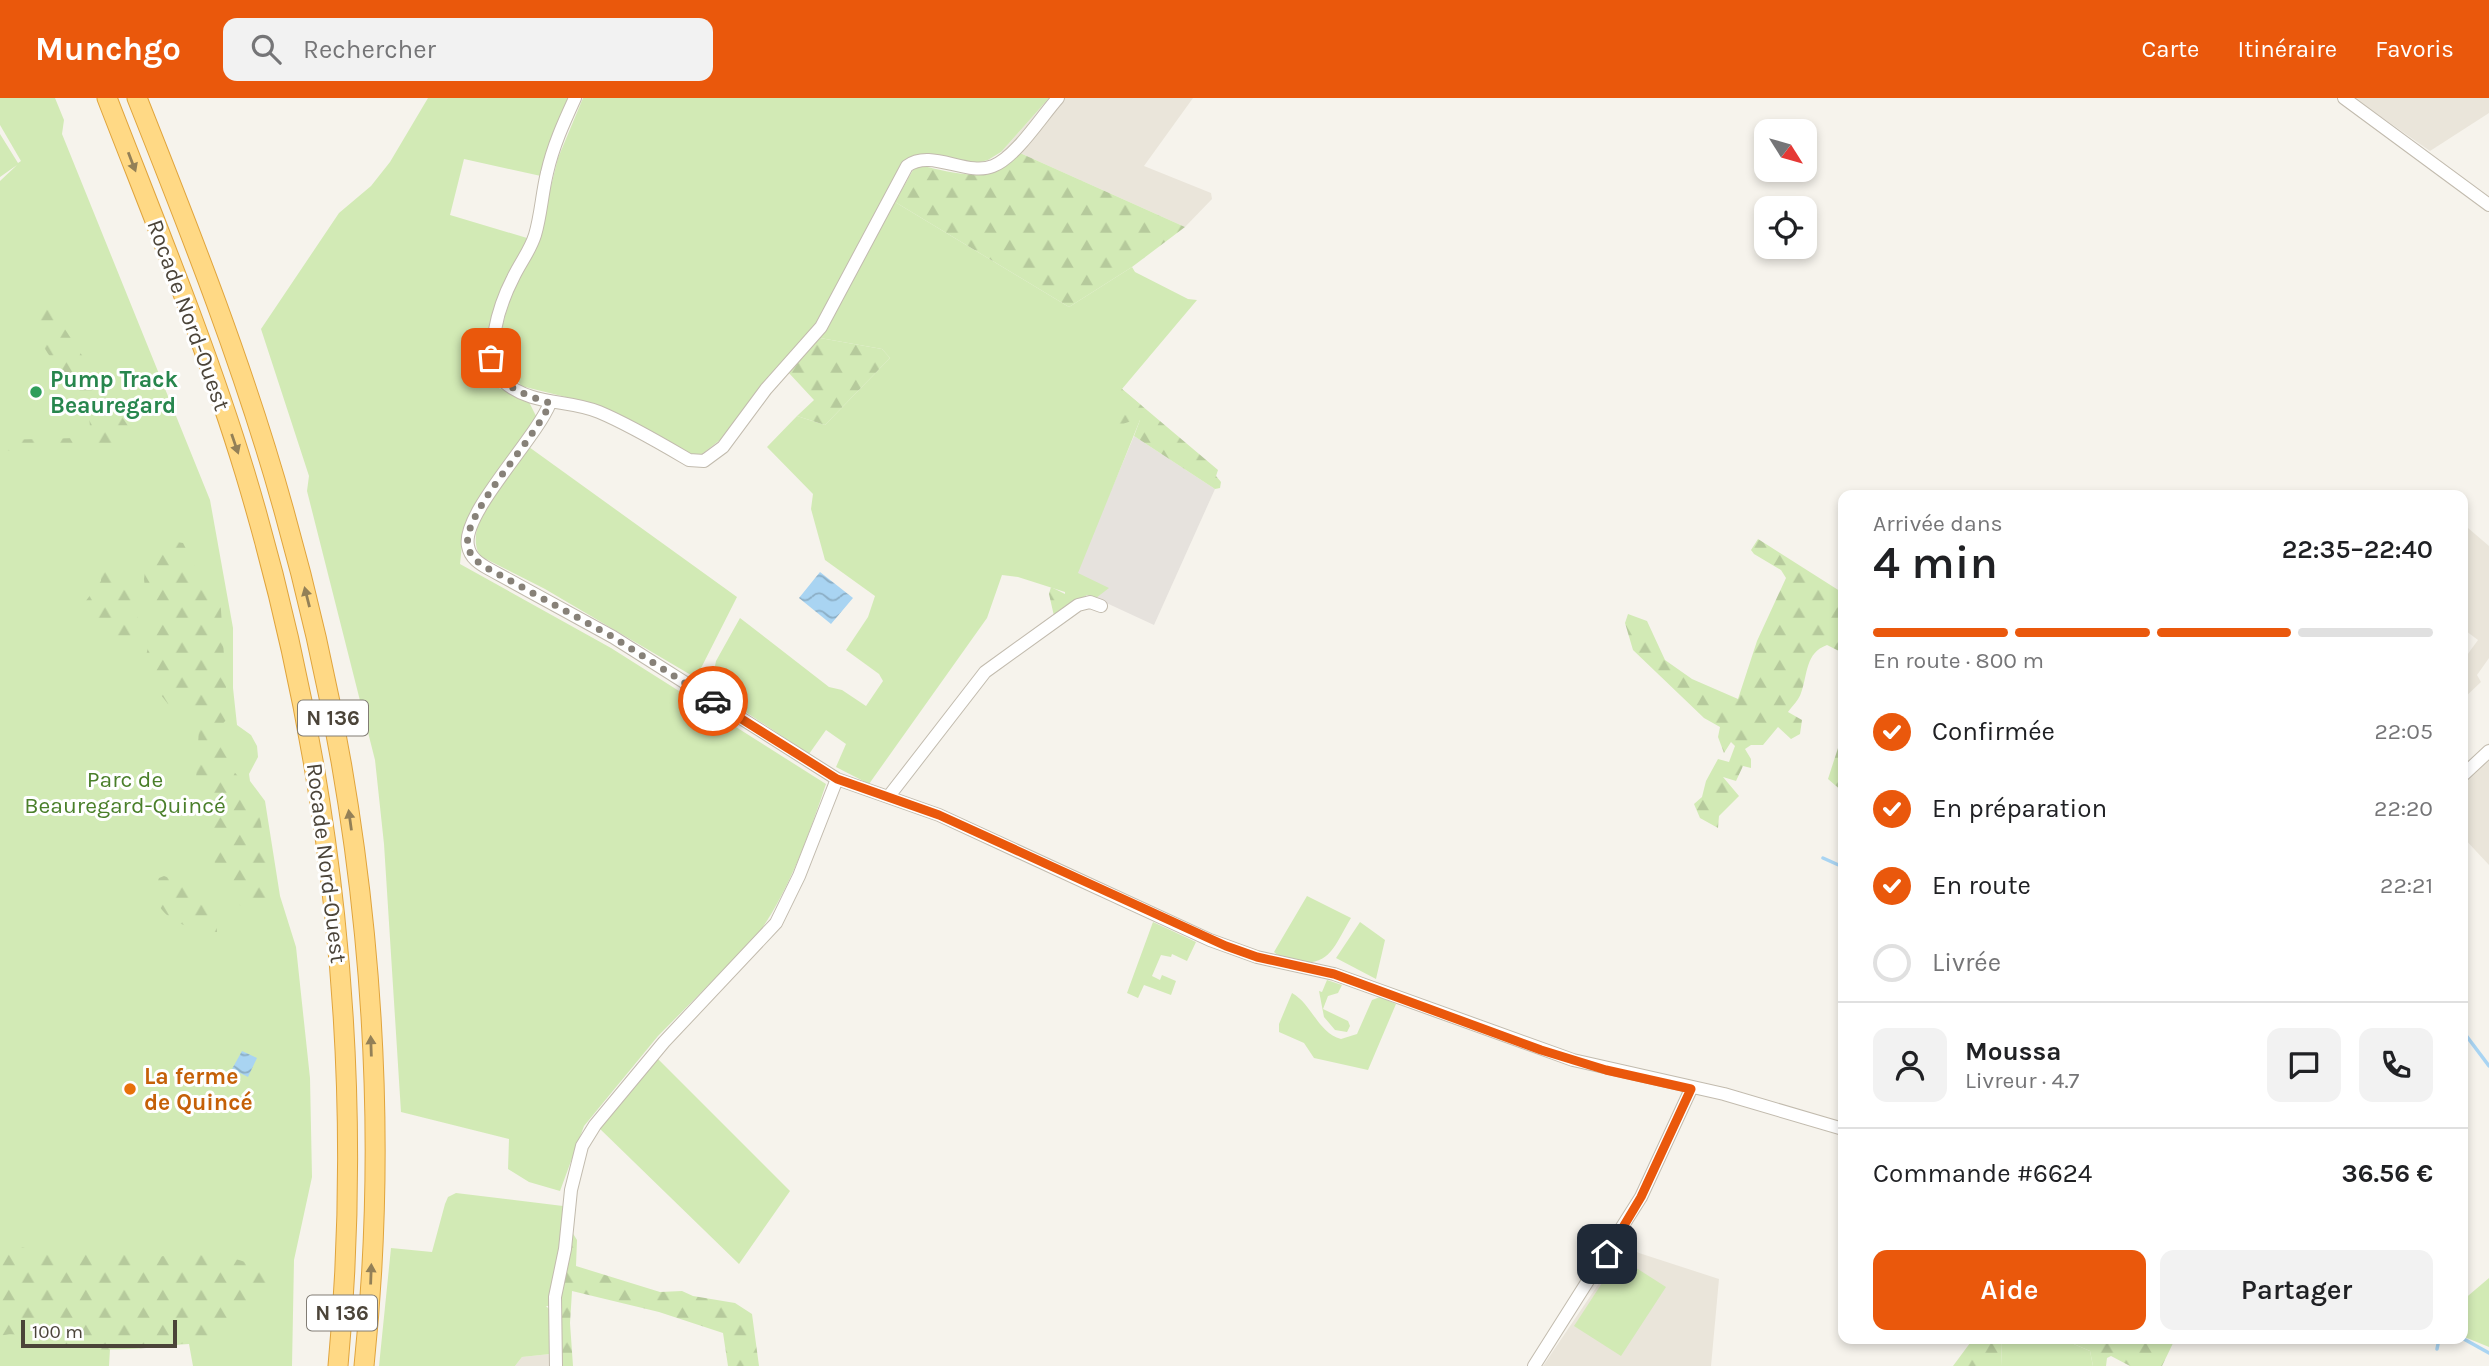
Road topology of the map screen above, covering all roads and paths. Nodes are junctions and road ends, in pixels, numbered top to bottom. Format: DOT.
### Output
graph roads {
  1 [pos="107,98"];
  2 [pos="137,98"];
  3 [pos="575,98"];
  4 [pos="1058,98"];
  5 [pos="2344,98"];
  6 [pos="2489,205"];
  7 [pos="550,403"];
  8 [pos="1101,606"];
  9 [pos="2489,751"];
  10 [pos="2468,770"];
  11 [pos="837,779"];
  12 [pos="889,796"];
  13 [pos="1691,1089"];
  14 [pos="1838,1128"];
  15 [pos="345,1261"];
  16 [pos="326,1366"];
  17 [pos="338,1366"];
  18 [pos="364,1366"];
  19 [pos="556,1366"];
  20 [pos="1534,1366"];
  1 -- 15 [label="highway, Rocade Nord-Ouest / N 136, one-way"];
  18 -- 2 [label="highway, Rocade Nord-Ouest / N 136, one-way"];
  3 -- 7 [label="street"];
  4 -- 7 [label="street"];
  5 -- 6 [label="street"];
  7 -- 11 [label="street"];
  8 -- 12 [label="street"];
  9 -- 10 [label="street"];
  11 -- 12 [label="street"];
  11 -- 19 [label="street"];
  12 -- 13 [label="street"];
  13 -- 14 [label="street"];
  13 -- 20 [label="street"];
  15 -- 16 [label="highway"];
  15 -- 17 [label="highway, Rocade Nord-Ouest / N 136"];
}
